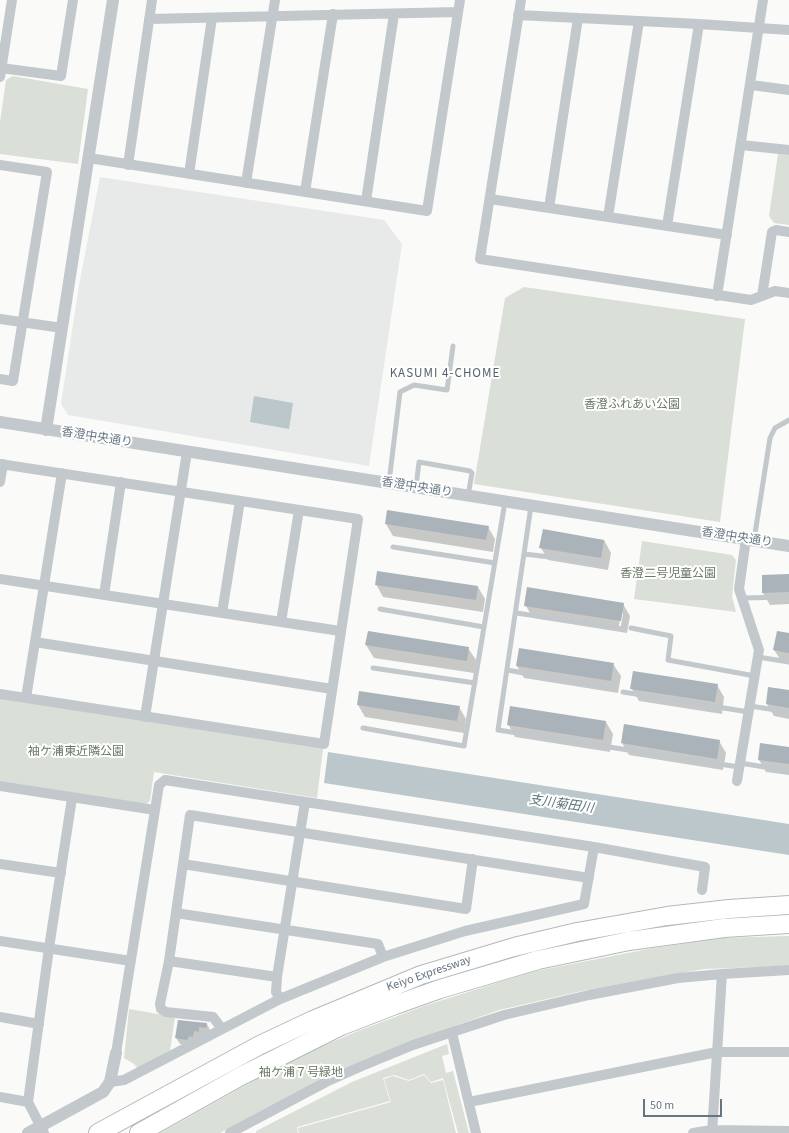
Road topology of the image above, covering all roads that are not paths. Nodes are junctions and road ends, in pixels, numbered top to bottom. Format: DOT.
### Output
graph roads {
  1 [pos="12,0"];
  2 [pos="73,0"];
  3 [pos="113,0"];
  4 [pos="152,0"];
  5 [pos="275,0"];
  6 [pos="460,0"];
  7 [pos="520,0"];
  8 [pos="763,0"];
  9 [pos="458,12"];
  10 [pos="333,14"];
  11 [pos="394,14"];
  12 [pos="518,15"];
  13 [pos="272,16"];
  14 [pos="212,18"];
  15 [pos="578,18"];
  16 [pos="149,19"];
  17 [pos="639,21"];
  18 [pos="699,24"];
  19 [pos="760,27"];
  20 [pos="789,30"];
  21 [pos="1,73"];
  22 [pos="751,85"];
  23 [pos="789,90"];
  24 [pos="741,145"];
  25 [pos="789,150"];
  26 [pos="89,158"];
  27 [pos="128,164"];
  28 [pos="0,165"];
  29 [pos="189,174"];
  30 [pos="246,183"];
  31 [pos="305,192"];
  32 [pos="490,199"];
  33 [pos="366,201"];
  34 [pos="549,208"];
  35 [pos="608,217"];
  36 [pos="667,226"];
  37 [pos="789,232"];
  38 [pos="727,235"];
  39 [pos="789,293"];
  40 [pos="717,296"];
  41 [pos="762,296"];
  42 [pos="0,319"];
  43 [pos="23,322"];
  44 [pos="62,328"];
  45 [pos="453,346"];
  46 [pos="0,379"];
  47 [pos="789,420"];
  48 [pos="0,422"];
  49 [pos="46,430"];
  50 [pos="187,452"];
  51 [pos="1,464"];
  52 [pos="62,473"];
  53 [pos="0,482"];
  54 [pos="121,482"];
  55 [pos="388,483"];
  56 [pos="416,487"];
  57 [pos="180,492"];
  58 [pos="468,496"];
  59 [pos="240,501"];
  60 [pos="505,502"];
  61 [pos="531,506"];
  62 [pos="299,510"];
  63 [pos="750,540"];
  64 [pos="789,546"];
  65 [pos="393,547"];
  66 [pos="524,554"];
  67 [pos="495,563"];
  68 [pos="601,563"];
  69 [pos="0,578"];
  70 [pos="44,585"];
  71 [pos="104,595"];
  72 [pos="789,597"];
  73 [pos="742,598"];
  74 [pos="163,604"];
  75 [pos="380,609"];
  76 [pos="222,613"];
  77 [pos="516,613"];
  78 [pos="281,622"];
  79 [pos="484,627"];
  80 [pos="615,627"];
  81 [pos="631,628"];
  82 [pos="340,631"];
  83 [pos="35,642"];
  84 [pos="758,657"];
  85 [pos="154,660"];
  86 [pos="789,662"];
  87 [pos="373,668"];
  88 [pos="507,670"];
  89 [pos="755,676"];
  90 [pos="475,684"];
  91 [pos="609,688"];
  92 [pos="332,689"];
  93 [pos="623,692"];
  94 [pos="0,694"];
  95 [pos="26,698"];
  96 [pos="749,709"];
  97 [pos="789,712"];
  98 [pos="145,717"];
  99 [pos="363,728"];
  100 [pos="740,765"];
  101 [pos="789,771"];
  102 [pos="737,781"];
  103 [pos="0,786"];
  104 [pos="72,798"];
  105 [pos="305,802"];
  106 [pos="155,810"];
  107 [pos="300,832"];
  108 [pos="594,847"];
  109 [pos="473,859"];
  110 [pos="0,864"];
  111 [pos="183,864"];
  112 [pos="61,873"];
  113 [pos="589,878"];
  114 [pos="293,881"];
  115 [pos="702,890"];
  116 [pos="789,906"];
  117 [pos="176,913"];
  118 [pos="789,924"];
  119 [pos="285,930"];
  120 [pos="0,941"];
  121 [pos="49,948"];
  122 [pos="383,957"];
  123 [pos="131,961"];
  124 [pos="169,961"];
  125 [pos="789,970"];
  126 [pos="722,974"];
  127 [pos="277,977"];
  128 [pos="280,999"];
  129 [pos="0,1017"];
  130 [pos="39,1024"];
  131 [pos="222,1029"];
  132 [pos="452,1032"];
  133 [pos="717,1052"];
  134 [pos="789,1052"];
  135 [pos="116,1053"];
  136 [pos="110,1082"];
  137 [pos="0,1097"];
  138 [pos="28,1102"];
  139 [pos="469,1102"];
  140 [pos="245,1129"];
  141 [pos="43,1130"];
  142 [pos="789,1131"];
  143 [pos="712,1132"];
  144 [pos="28,1133"];
  145 [pos="98,1133"];
  146 [pos="139,1133"];
  147 [pos="230,1133"];
  148 [pos="476,1133"];
  149 [pos="692,1133"];
  1 -- 21 [label="street"];
  2 -- 21 [label="street"];
  3 -- 26 [label="street"];
  4 -- 16 [label="street"];
  5 -- 13 [label="street"];
  6 -- 9 [label="street"];
  7 -- 12 [label="street"];
  8 -- 19 [label="street"];
  9 -- 11 [label="street"];
  9 -- 33 [label="street"];
  10 -- 11 [label="street"];
  10 -- 13 [label="street"];
  10 -- 31 [label="street"];
  11 -- 33 [label="street"];
  12 -- 15 [label="street"];
  12 -- 32 [label="street"];
  13 -- 14 [label="street"];
  13 -- 30 [label="street"];
  14 -- 16 [label="street"];
  14 -- 29 [label="street"];
  15 -- 17 [label="street"];
  15 -- 34 [label="street"];
  16 -- 27 [label="street"];
  17 -- 18 [label="street"];
  17 -- 35 [label="street"];
  18 -- 19 [label="street"];
  18 -- 36 [label="street"];
  19 -- 20 [label="street"];
  19 -- 22 [label="street"];
  22 -- 23 [label="street"];
  22 -- 24 [label="street"];
  24 -- 25 [label="street"];
  24 -- 38 [label="street"];
  26 -- 27 [label="street"];
  26 -- 44 [label="street"];
  27 -- 29 [label="street"];
  28 -- 43 [label="street"];
  29 -- 30 [label="street"];
  30 -- 31 [label="street"];
  31 -- 33 [label="street"];
  32 -- 34 [label="street"];
  32 -- 40 [label="street"];
  34 -- 35 [label="street"];
  35 -- 36 [label="street"];
  36 -- 38 [label="street"];
  37 -- 41 [label="street"];
  38 -- 40 [label="street"];
  39 -- 41 [label="street"];
  40 -- 41 [label="street"];
  42 -- 43 [label="street"];
  43 -- 44 [label="street"];
  43 -- 46 [label="street"];
  44 -- 49 [label="street"];
  45 -- 55 [label="lane"];
  47 -- 63 [label="lane"];
  48 -- 49 [label="street, 香澄中央通り"];
  49 -- 50 [label="street, 香澄中央通り"];
  50 -- 55 [label="street, 香澄中央通り"];
  50 -- 57 [label="street"];
  51 -- 52 [label="street"];
  51 -- 53 [label="street"];
  52 -- 54 [label="street"];
  52 -- 70 [label="street"];
  54 -- 57 [label="street"];
  54 -- 71 [label="street"];
  55 -- 56 [label="street, 香澄中央通り"];
  56 -- 58 [label="street, 香澄中央通り"];
  56 -- 58 [label="lane"];
  57 -- 59 [label="street"];
  57 -- 74 [label="street"];
  58 -- 60 [label="street, 香澄中央通り"];
  59 -- 62 [label="street"];
  59 -- 76 [label="street"];
  60 -- 61 [label="street, 香澄中央通り"];
  60 -- 67 [label="lane"];
  61 -- 63 [label="street, 香澄中央通り"];
  61 -- 66 [label="lane"];
  62 -- 78 [label="street"];
  62 -- 82 [label="street"];
  63 -- 64 [label="street, 香澄中央通り"];
  63 -- 73 [label="street"];
  65 -- 67 [label="lane"];
  66 -- 68 [label="lane"];
  66 -- 77 [label="lane"];
  67 -- 79 [label="lane"];
  69 -- 70 [label="street"];
  70 -- 71 [label="street"];
  70 -- 83 [label="street"];
  71 -- 74 [label="street"];
  72 -- 73 [label="lane"];
  73 -- 84 [label="street"];
  74 -- 76 [label="street"];
  74 -- 85 [label="street"];
  75 -- 79 [label="lane"];
  76 -- 78 [label="street"];
  77 -- 80 [label="lane"];
  77 -- 88 [label="lane"];
  78 -- 82 [label="street"];
  79 -- 90 [label="lane"];
  81 -- 89 [label="lane"];
  82 -- 92 [label="street"];
  83 -- 85 [label="street"];
  83 -- 95 [label="street"];
  84 -- 86 [label="lane"];
  84 -- 89 [label="street"];
  85 -- 92 [label="street"];
  85 -- 98 [label="street"];
  87 -- 90 [label="lane"];
  88 -- 91 [label="lane"];
  88 -- 100 [label="lane"];
  89 -- 96 [label="street"];
  90 -- 99 [label="lane"];
  92 -- 98 [label="street"];
  93 -- 96 [label="lane"];
  94 -- 95 [label="street"];
  95 -- 98 [label="street"];
  96 -- 97 [label="lane"];
  96 -- 100 [label="street"];
  100 -- 101 [label="lane"];
  100 -- 102 [label="street"];
  103 -- 104 [label="street"];
  104 -- 106 [label="street"];
  104 -- 112 [label="street"];
  105 -- 106 [label="street"];
  105 -- 107 [label="street"];
  105 -- 108 [label="street"];
  106 -- 123 [label="street"];
  107 -- 109 [label="street"];
  107 -- 111 [label="street"];
  107 -- 114 [label="street"];
  108 -- 113 [label="street"];
  108 -- 115 [label="street"];
  109 -- 113 [label="street"];
  109 -- 114 [label="street"];
  110 -- 112 [label="street"];
  111 -- 114 [label="street"];
  111 -- 117 [label="street"];
  112 -- 121 [label="street"];
  113 -- 122 [label="street"];
  114 -- 119 [label="street"];
  116 -- 145 [label="highway, Keiyo Expressway"];
  117 -- 119 [label="street"];
  117 -- 124 [label="street"];
  118 -- 146 [label="highway, Keiyo Expressway"];
  119 -- 122 [label="street"];
  119 -- 127 [label="street"];
  120 -- 121 [label="street"];
  121 -- 123 [label="street"];
  121 -- 130 [label="street"];
  122 -- 128 [label="street"];
  123 -- 135 [label="street"];
  124 -- 127 [label="street"];
  124 -- 131 [label="street"];
  125 -- 126 [label="street"];
  126 -- 132 [label="street"];
  126 -- 133 [label="street"];
  127 -- 128 [label="street"];
  128 -- 131 [label="street"];
  129 -- 130 [label="street"];
  130 -- 138 [label="street"];
  131 -- 136 [label="street"];
  132 -- 139 [label="street"];
  132 -- 140 [label="street"];
  133 -- 134 [label="street"];
  133 -- 139 [label="street"];
  133 -- 143 [label="street"];
  135 -- 136 [label="street"];
  136 -- 141 [label="street"];
  137 -- 138 [label="street"];
  138 -- 141 [label="street"];
  139 -- 148 [label="street"];
  140 -- 147 [label="street"];
  141 -- 144 [label="street"];
  142 -- 143 [label="street"];
  143 -- 149 [label="street"];
}
